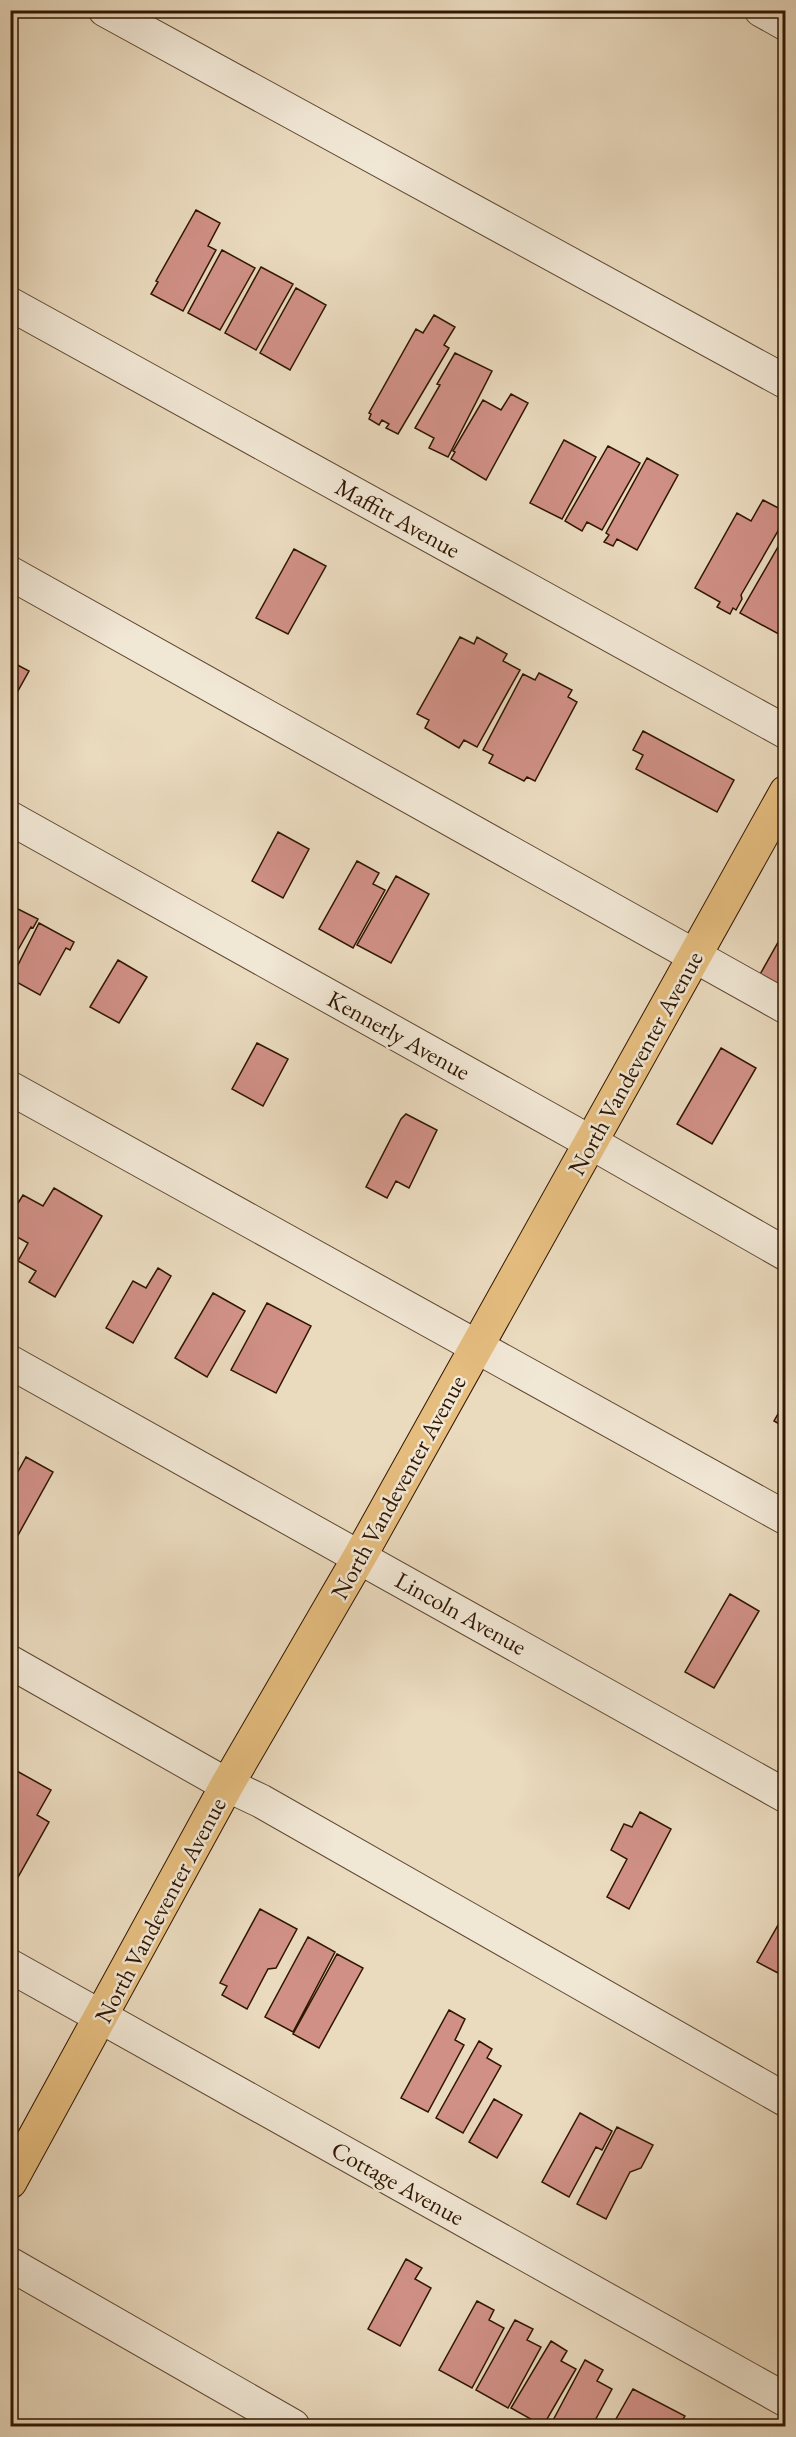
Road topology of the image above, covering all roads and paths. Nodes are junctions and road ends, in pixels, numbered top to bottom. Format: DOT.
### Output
graph roads {
  1 [pos="105,10"];
  2 [pos="761,10"];
  3 [pos="786,24"];
  4 [pos="10,304"];
  5 [pos="786,382"];
  6 [pos="10,573"];
  7 [pos="786,732"];
  8 [pos="786,792"];
  9 [pos="10,819"];
  10 [pos="694,956"];
  11 [pos="786,1007"];
  12 [pos="10,1088"];
  13 [pos="590,1142"];
  14 [pos="786,1254"];
  15 [pos="476,1346"];
  16 [pos="10,1362"];
  17 [pos="786,1518"];
  18 [pos="360,1556"];
  19 [pos="10,1662"];
  20 [pos="227,1785"];
  21 [pos="786,1796"];
  22 [pos="10,1966"];
  23 [pos="102,2017"];
  24 [pos="786,2100"];
  25 [pos="10,2182"];
  26 [pos="10,2264"];
  27 [pos="786,2400"];
  28 [pos="293,2427"];
  1 -- 5 [label="street"];
  2 -- 3 [label="street"];
  4 -- 7 [label="street, Maffitt Avenue"];
  6 -- 10 [label="street"];
  8 -- 10 [label="main road, North Vandeventer Avenue"];
  9 -- 13 [label="street, Kennerly Avenue"];
  10 -- 11 [label="street"];
  10 -- 13 [label="main road, North Vandeventer Avenue"];
  12 -- 15 [label="street"];
  13 -- 14 [label="street, Kennerly Avenue"];
  13 -- 15 [label="main road, North Vandeventer Avenue"];
  15 -- 17 [label="street"];
  15 -- 18 [label="main road, North Vandeventer Avenue"];
  16 -- 18 [label="street, Lincoln Avenue"];
  18 -- 20 [label="main road, North Vandeventer Avenue"];
  18 -- 21 [label="street, Lincoln Avenue"];
  19 -- 20 [label="street"];
  20 -- 23 [label="main road, North Vandeventer Avenue"];
  20 -- 24 [label="street"];
  22 -- 23 [label="street, Cottage Avenue"];
  23 -- 25 [label="main road, North Vandeventer Avenue"];
  23 -- 27 [label="street, Cottage Avenue"];
  26 -- 28 [label="street"];
}
